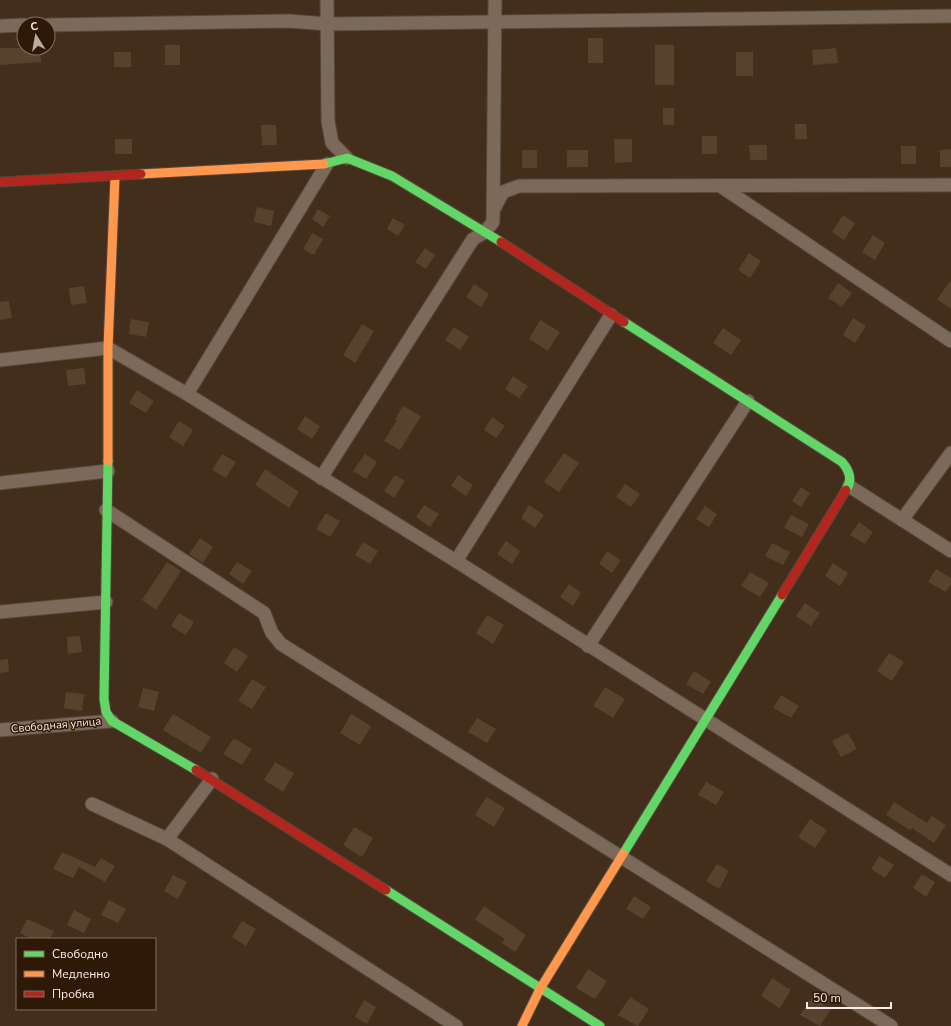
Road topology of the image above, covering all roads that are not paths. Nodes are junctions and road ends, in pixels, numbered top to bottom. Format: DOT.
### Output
graph roads {
  1 [pos="326,0"];
  2 [pos="494,0"];
  3 [pos="951,16"];
  4 [pos="494,21"];
  5 [pos="327,24"];
  6 [pos="16,25"];
  7 [pos="56,25"];
  8 [pos="0,26"];
  9 [pos="347,158"];
  10 [pos="327,164"];
  11 [pos="115,177"];
  12 [pos="0,182"];
  13 [pos="951,185"];
  14 [pos="722,187"];
  15 [pos="494,207"];
  16 [pos="485,232"];
  17 [pos="611,315"];
  18 [pos="951,341"];
  19 [pos="108,348"];
  20 [pos="0,360"];
  21 [pos="187,394"];
  22 [pos="748,401"];
  23 [pos="951,453"];
  24 [pos="108,471"];
  25 [pos="321,478"];
  26 [pos="0,483"];
  27 [pos="849,486"];
  28 [pos="106,510"];
  29 [pos="902,520"];
  30 [pos="951,551"];
  31 [pos="456,561"];
  32 [pos="106,602"];
  33 [pos="0,612"];
  34 [pos="588,646"];
  35 [pos="706,719"];
  36 [pos="112,721"];
  37 [pos="0,730"];
  38 [pos="212,779"];
  39 [pos="92,804"];
  40 [pos="166,839"];
  41 [pos="621,857"];
  42 [pos="951,875"];
  43 [pos="540,990"];
  44 [pos="456,1026"];
  45 [pos="522,1026"];
  46 [pos="600,1026"];
  47 [pos="891,1026"];
  1 -- 5 [label="street"];
  2 -- 4 [label="street"];
  3 -- 4 [label="street"];
  4 -- 5 [label="street"];
  4 -- 15 [label="street"];
  5 -- 7 [label="street"];
  5 -- 9 [label="street"];
  6 -- 8 [label="street"];
  9 -- 10 [label="street"];
  9 -- 16 [label="street"];
  10 -- 11 [label="street"];
  10 -- 21 [label="street"];
  11 -- 12 [label="street"];
  11 -- 19 [label="street"];
  13 -- 14 [label="street"];
  14 -- 15 [label="street"];
  14 -- 18 [label="street"];
  15 -- 16 [label="street"];
  16 -- 17 [label="street"];
  16 -- 25 [label="street"];
  17 -- 22 [label="street"];
  17 -- 31 [label="street"];
  19 -- 20 [label="street"];
  19 -- 21 [label="street"];
  19 -- 24 [label="street"];
  21 -- 25 [label="street"];
  22 -- 27 [label="street"];
  22 -- 34 [label="street"];
  23 -- 29 [label="street"];
  24 -- 26 [label="street"];
  24 -- 28 [label="street"];
  25 -- 31 [label="street"];
  27 -- 29 [label="street"];
  27 -- 35 [label="street"];
  28 -- 32 [label="street"];
  28 -- 41 [label="street"];
  29 -- 30 [label="street"];
  31 -- 34 [label="street"];
  32 -- 33 [label="street"];
  32 -- 36 [label="street"];
  34 -- 35 [label="street"];
  35 -- 41 [label="street"];
  35 -- 42 [label="street"];
  36 -- 37 [label="street, Свободная улица"];
  36 -- 38 [label="street"];
  38 -- 40 [label="street"];
  38 -- 43 [label="street"];
  39 -- 40 [label="street"];
  40 -- 44 [label="street"];
  41 -- 43 [label="street"];
  41 -- 47 [label="street"];
  43 -- 45 [label="street"];
  43 -- 46 [label="street"];
}
